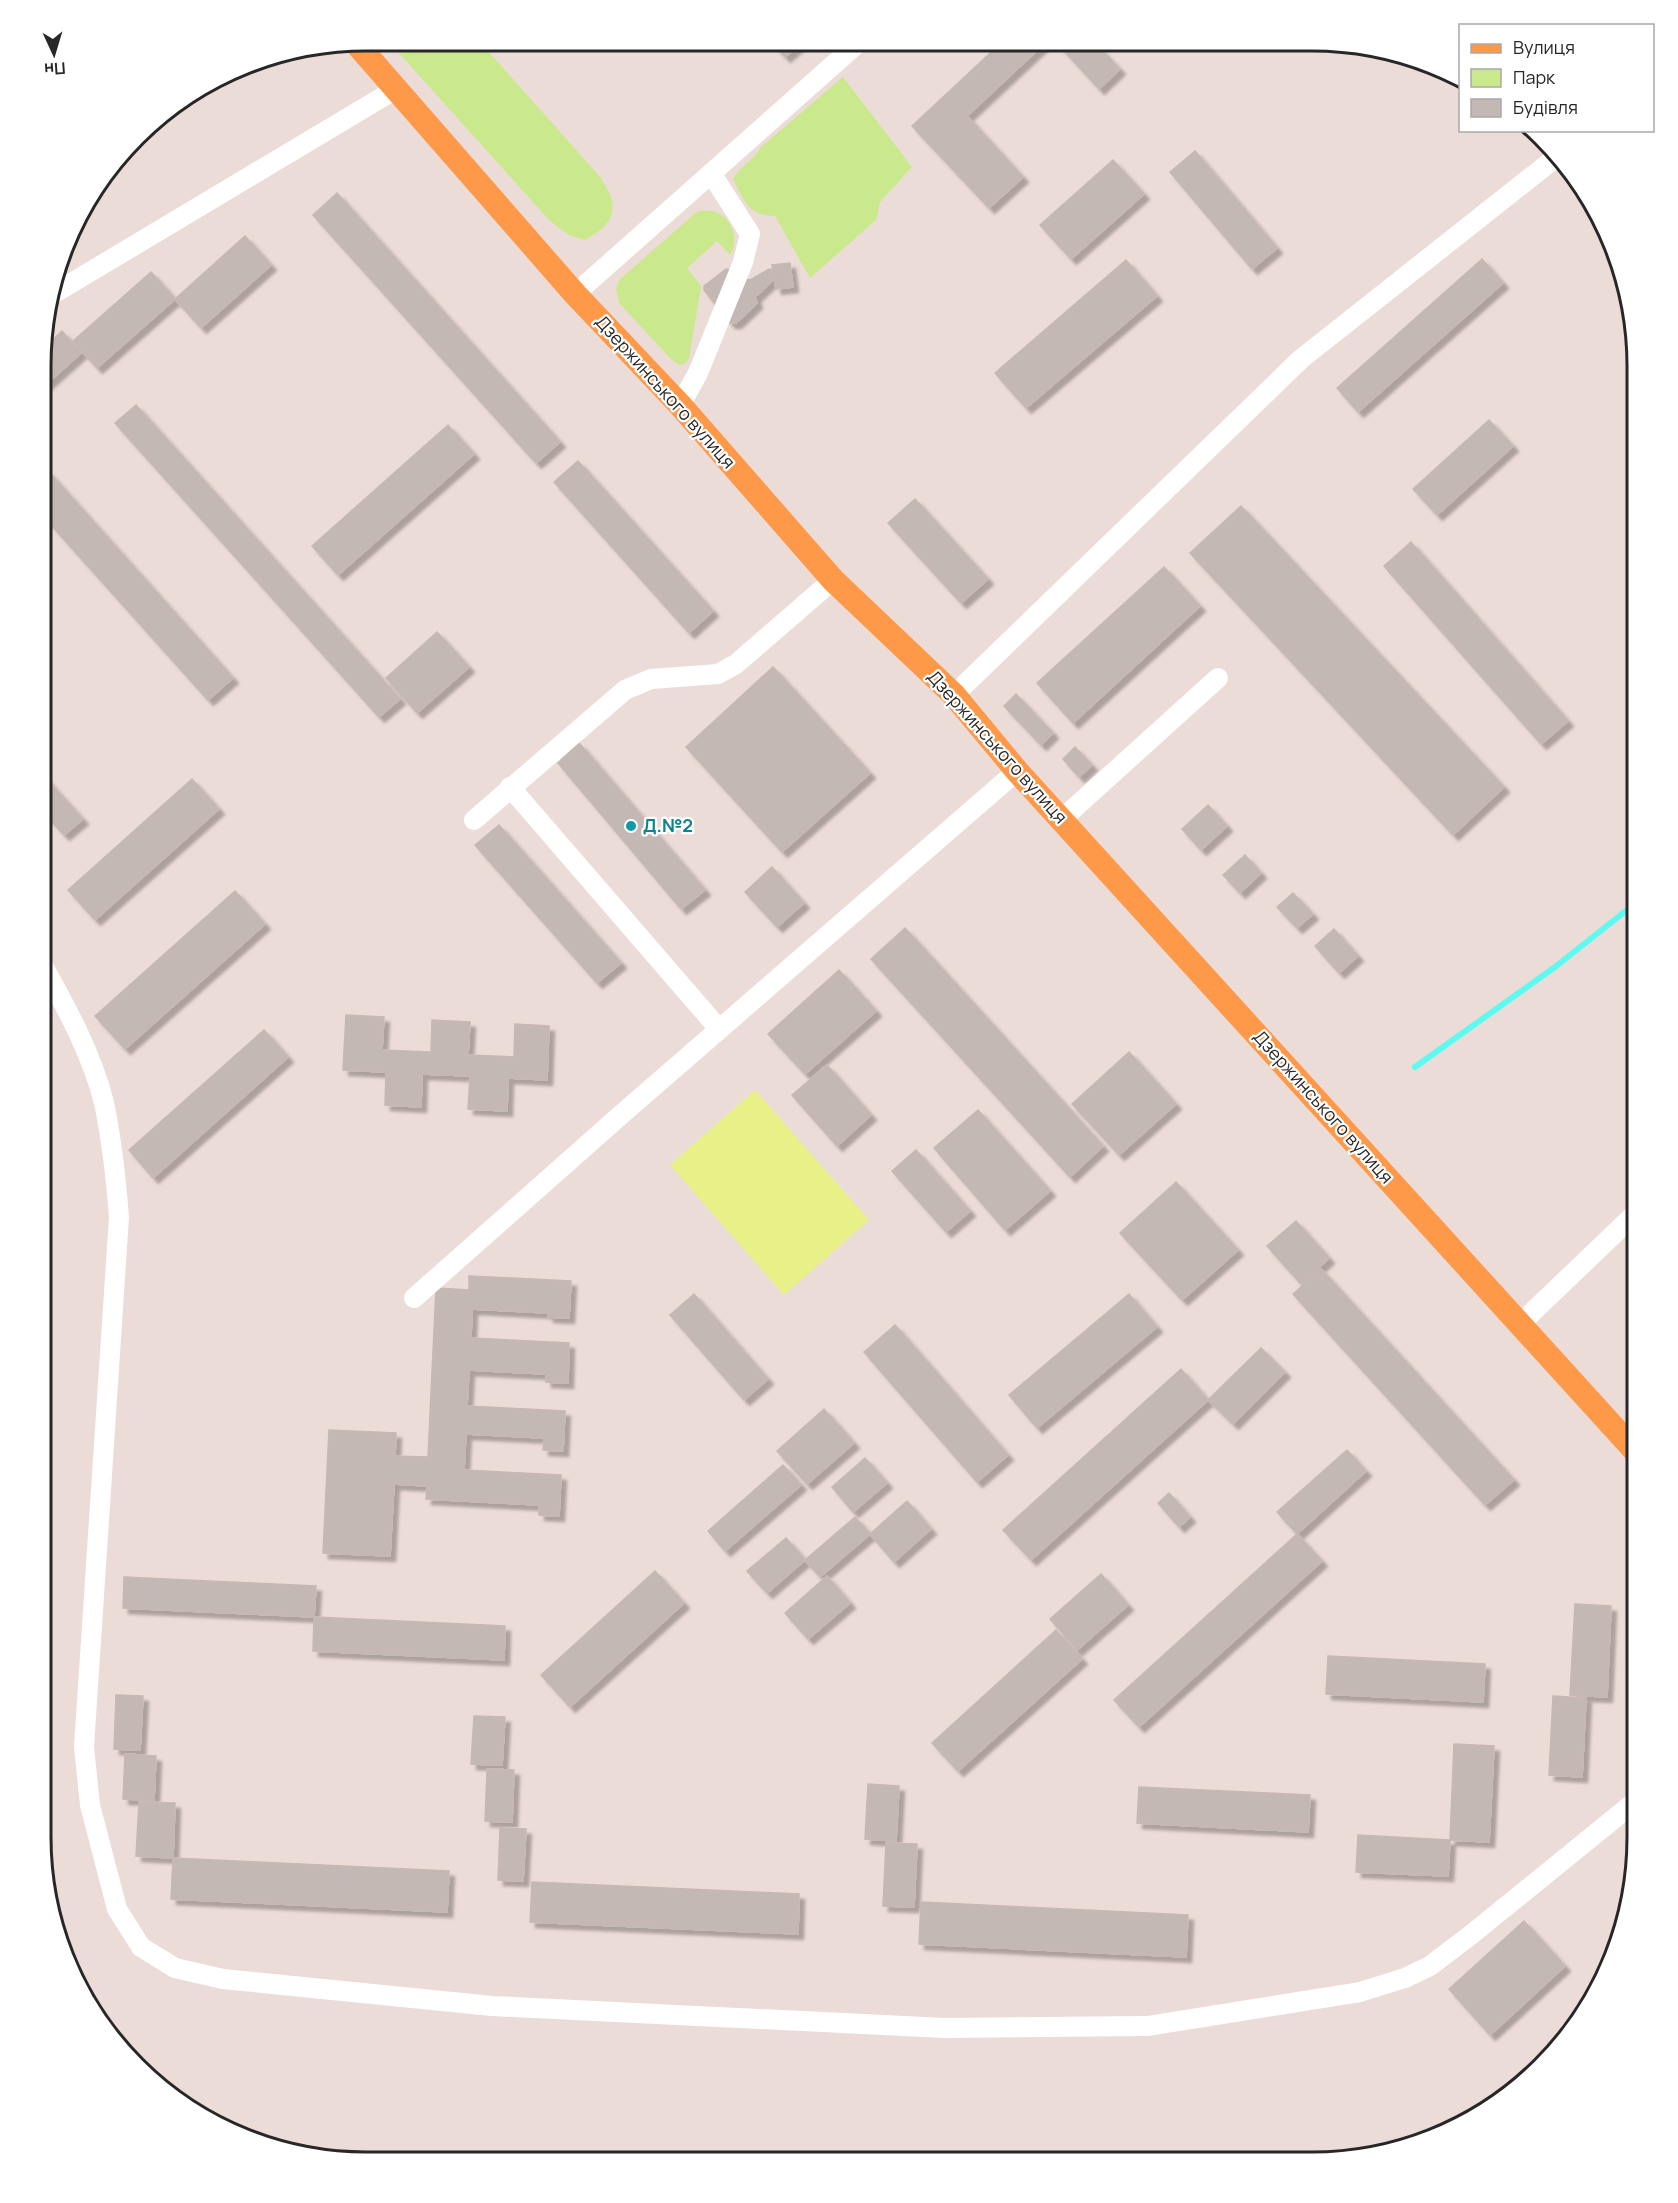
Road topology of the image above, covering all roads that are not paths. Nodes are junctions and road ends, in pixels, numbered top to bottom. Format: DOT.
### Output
graph roads {
  1 [pos="363,51"];
  2 [pos="849,51"];
  3 [pos="396,89"];
  4 [pos="1551,161"];
  5 [pos="711,173"];
  6 [pos="61,289"];
  7 [pos="575,294"];
  8 [pos="680,405"];
  9 [pos="833,580"];
  10 [pos="1218,678"];
  11 [pos="954,695"];
  12 [pos="1017,771"];
  13 [pos="510,787"];
  14 [pos="1062,819"];
  15 [pos="474,820"];
  16 [pos="51,982"];
  17 [pos="719,1029"];
  18 [pos="1627,1222"];
  19 [pos="414,1298"];
  20 [pos="1520,1324"];
  21 [pos="1627,1442"];
  22 [pos="1627,1808"];
  1 -- 3 [label="main road, Дзержинського вулиця"];
  2 -- 5 [label="street"];
  3 -- 6 [label="street"];
  3 -- 7 [label="main road, Дзержинського вулиця"];
  4 -- 11 [label="street"];
  5 -- 7 [label="street"];
  5 -- 8 [label="street"];
  7 -- 8 [label="main road, Дзержинського вулиця"];
  8 -- 9 [label="main road, Дзержинського вулиця"];
  9 -- 11 [label="main road, Дзержинського вулиця"];
  9 -- 13 [label="street"];
  10 -- 14 [label="street"];
  11 -- 12 [label="main road, Дзержинського вулиця"];
  12 -- 14 [label="main road, Дзержинського вулиця"];
  12 -- 17 [label="street"];
  13 -- 15 [label="street"];
  13 -- 17 [label="street"];
  14 -- 20 [label="main road, Дзержинського вулиця"];
  16 -- 22 [label="street"];
  17 -- 19 [label="street"];
  18 -- 20 [label="street"];
  20 -- 21 [label="main road, Дзержинського вулиця"];
}
